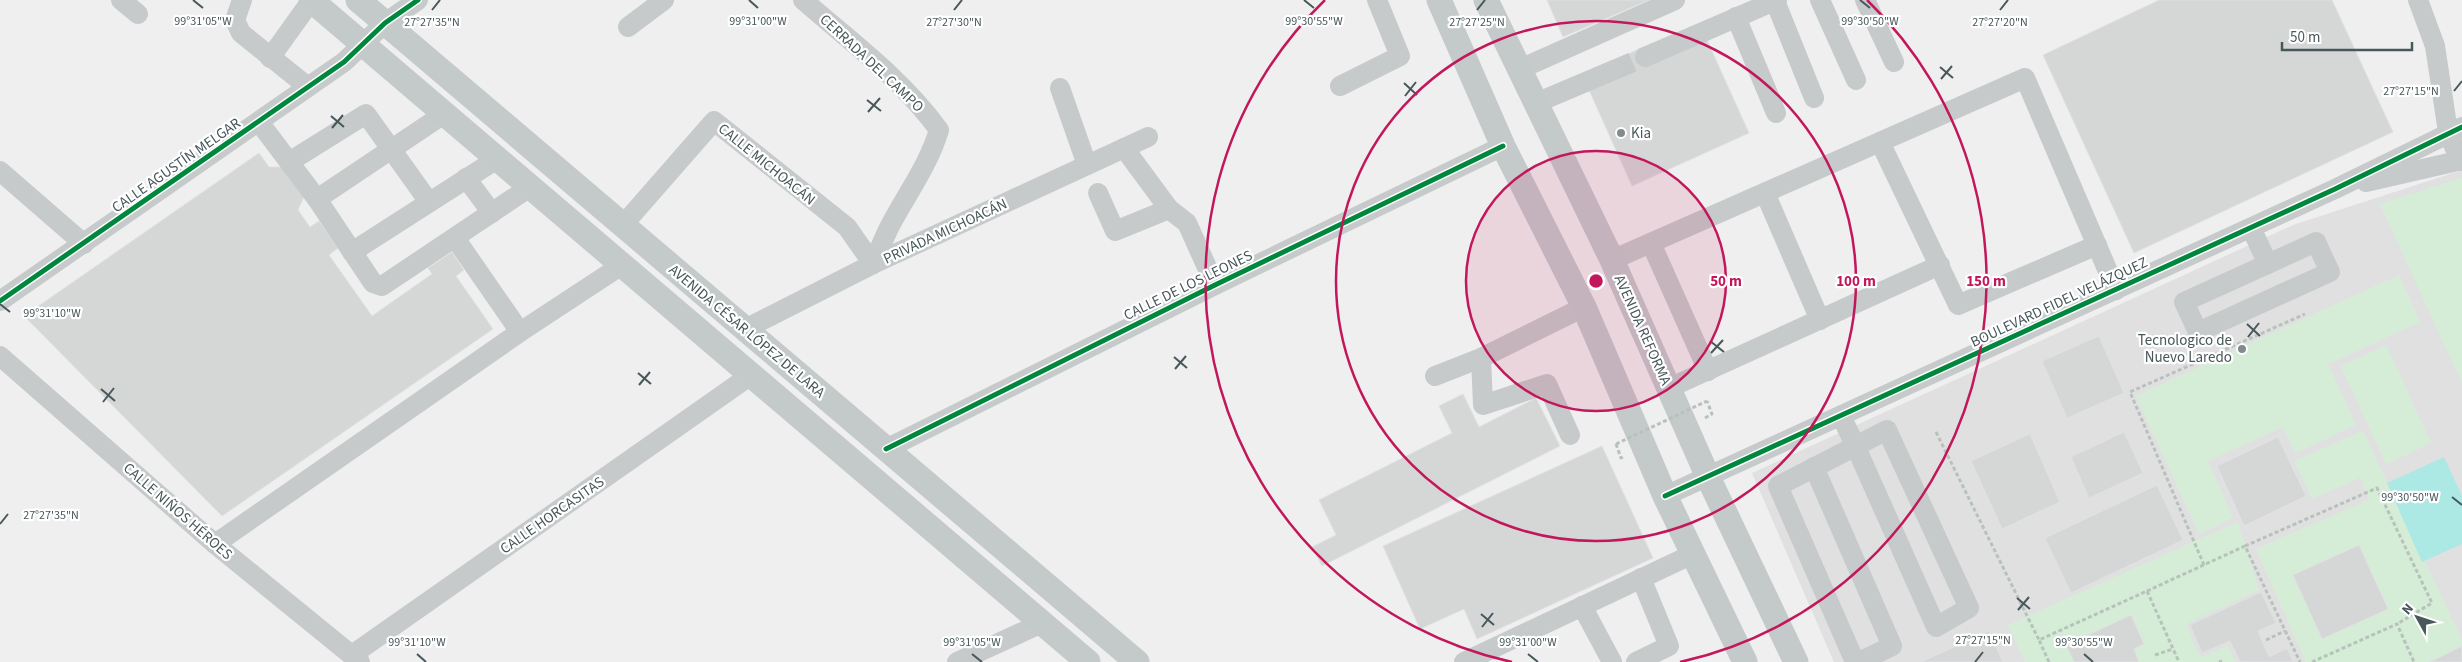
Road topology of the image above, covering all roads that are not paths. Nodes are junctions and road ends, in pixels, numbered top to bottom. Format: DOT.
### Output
graph roads {
  1 [pos="121,0"];
  2 [pos="242,0"];
  3 [pos="311,0"];
  4 [pos="358,0"];
  5 [pos="418,0"];
  6 [pos="664,0"];
  7 [pos="803,0"];
  8 [pos="1377,0"];
  9 [pos="1439,0"];
  10 [pos="1486,0"];
  11 [pos="1675,0"];
  12 [pos="1776,0"];
  13 [pos="1820,0"];
  14 [pos="1865,0"];
  15 [pos="2418,0"];
  16 [pos="138,14"];
  17 [pos="1736,17"];
  18 [pos="385,23"];
  19 [pos="628,27"];
  20 [pos="363,45"];
  21 [pos="1645,57"];
  22 [pos="270,58"];
  23 [pos="1894,62"];
  24 [pos="1520,69"];
  25 [pos="1614,70"];
  26 [pos="1856,80"];
  27 [pos="1340,86"];
  28 [pos="308,87"];
  29 [pos="1060,88"];
  30 [pos="1814,98"];
  31 [pos="1536,103"];
  32 [pos="1776,113"];
  33 [pos="444,114"];
  34 [pos="260,122"];
  35 [pos="2455,129"];
  36 [pos="1148,136"];
  37 [pos="1880,142"];
  38 [pos="1503,146"];
  39 [pos="1124,148"];
  40 [pos="392,150"];
  41 [pos="497,158"];
  42 [pos="2461,160"];
  43 [pos="289,162"];
  44 [pos="1086,165"];
  45 [pos="0,172"];
  46 [pos="466,178"];
  47 [pos="530,187"];
  48 [pos="2335,189"];
  49 [pos="1098,193"];
  50 [pos="1765,193"];
  51 [pos="317,199"];
  52 [pos="429,202"];
  53 [pos="1169,209"];
  54 [pos="492,213"];
  55 [pos="623,225"];
  56 [pos="2251,228"];
  57 [pos="455,238"];
  58 [pos="1651,243"];
  59 [pos="84,244"];
  60 [pos="2097,245"];
  61 [pos="352,252"];
  62 [pos="1612,260"];
  63 [pos="873,264"];
  64 [pos="2268,264"];
  65 [pos="622,265"];
  66 [pos="1940,265"];
  67 [pos="1215,285"];
  68 [pos="2116,290"];
  69 [pos="0,301"];
  70 [pos="1584,307"];
  71 [pos="1820,320"];
  72 [pos="745,329"];
  73 [pos="520,332"];
  74 [pos="0,356"];
  75 [pos="1481,358"];
  76 [pos="1708,371"];
  77 [pos="751,376"];
  78 [pos="1435,376"];
  79 [pos="1669,388"];
  80 [pos="1841,416"];
  81 [pos="1570,434"];
  82 [pos="1855,445"];
  83 [pos="886,449"];
  84 [pos="1814,467"];
  85 [pos="1708,477"];
  86 [pos="1665,496"];
  87 [pos="215,544"];
  88 [pos="1693,554"];
  89 [pos="1641,578"];
  90 [pos="1582,606"];
  91 [pos="1042,623"];
  92 [pos="356,659"];
  93 [pos="957,662"];
  94 [pos="1088,662"];
  95 [pos="1136,662"];
  96 [pos="1464,662"];
  97 [pos="1612,662"];
  98 [pos="1636,662"];
  99 [pos="1745,662"];
  100 [pos="1796,662"];
  101 [pos="1857,662"];
  1 -- 16 [label="street"];
  2 -- 22 [label="street"];
  3 -- 20 [label="main road, AVENIDA CÉSAR LÓPEZ DE LARA"];
  3 -- 22 [label="street"];
  4 -- 18 [label="main road, AVENIDA CÉSAR LÓPEZ DE LARA"];
  5 -- 18 [label="street, CALLE AGUSTÍN MELGAR"];
  6 -- 19 [label="street"];
  7 -- 63 [label="street, CERRADA DEL CAMPO"];
  8 -- 27 [label="street"];
  9 -- 38 [label="main road"];
  10 -- 24 [label="main road, AVENIDA REFORMA"];
  11 -- 24 [label="street"];
  12 -- 17 [label="street"];
  12 -- 30 [label="street"];
  13 -- 26 [label="street"];
  14 -- 23 [label="street"];
  15 -- 35 [label="street"];
  17 -- 21 [label="street"];
  17 -- 32 [label="street"];
  18 -- 20 [label="street, CALLE AGUSTÍN MELGAR"];
  18 -- 55 [label="main road, AVENIDA CÉSAR LÓPEZ DE LARA"];
  20 -- 28 [label="street, CALLE AGUSTÍN MELGAR"];
  20 -- 33 [label="main road, AVENIDA CÉSAR LÓPEZ DE LARA"];
  22 -- 28 [label="street"];
  24 -- 31 [label="main road, AVENIDA REFORMA"];
  25 -- 31 [label="street"];
  28 -- 34 [label="street, CALLE AGUSTÍN MELGAR"];
  29 -- 44 [label="street"];
  31 -- 62 [label="main road, AVENIDA REFORMA"];
  33 -- 40 [label="street"];
  33 -- 41 [label="main road, AVENIDA CÉSAR LÓPEZ DE LARA"];
  34 -- 43 [label="street"];
  34 -- 59 [label="street, CALLE AGUSTÍN MELGAR"];
  35 -- 42 [label="street"];
  35 -- 48 [label="street, BOULEVARD FIDEL VELÁZQUEZ"];
  36 -- 39 [label="street, PRIVADA MICHOACÁN"];
  37 -- 50 [label="street"];
  37 -- 60 [label="street"];
  37 -- 66 [label="street"];
  38 -- 67 [label="street, CALLE DE LOS LEONES"];
  38 -- 70 [label="main road"];
  39 -- 44 [label="street, PRIVADA MICHOACÁN"];
  39 -- 53 [label="street"];
  40 -- 43 [label="street"];
  40 -- 51 [label="street"];
  40 -- 52 [label="street"];
  41 -- 46 [label="street"];
  41 -- 47 [label="main road, AVENIDA CÉSAR LÓPEZ DE LARA"];
  42 -- 48 [label="street, BOULEVARD FIDEL VELÁZQUEZ"];
  43 -- 51 [label="street"];
  44 -- 63 [label="street, PRIVADA MICHOACÁN"];
  45 -- 59 [label="street"];
  46 -- 52 [label="street"];
  46 -- 54 [label="street"];
  47 -- 54 [label="street"];
  47 -- 65 [label="main road, AVENIDA CÉSAR LÓPEZ DE LARA"];
  48 -- 56 [label="street, BOULEVARD FIDEL VELÁZQUEZ"];
  49 -- 53 [label="street"];
  50 -- 58 [label="street"];
  50 -- 71 [label="street"];
  51 -- 61 [label="street"];
  52 -- 61 [label="street"];
  53 -- 67 [label="street"];
  54 -- 57 [label="street"];
  55 -- 63 [label="street, CALLE MICHOACÁN"];
  55 -- 72 [label="main road, AVENIDA CÉSAR LÓPEZ DE LARA"];
  56 -- 64 [label="street"];
  56 -- 68 [label="street, BOULEVARD FIDEL VELÁZQUEZ"];
  57 -- 61 [label="street"];
  57 -- 73 [label="street"];
  58 -- 62 [label="street"];
  58 -- 76 [label="street"];
  59 -- 69 [label="street, CALLE AGUSTÍN MELGAR"];
  60 -- 66 [label="street"];
  60 -- 68 [label="street"];
  62 -- 79 [label="main road, AVENIDA REFORMA"];
  63 -- 72 [label="street, PRIVADA MICHOACÁN"];
  64 -- 64 [label="street"];
  65 -- 73 [label="street"];
  65 -- 77 [label="main road, AVENIDA CÉSAR LÓPEZ DE LARA"];
  66 -- 71 [label="street"];
  67 -- 83 [label="street, CALLE DE LOS LEONES"];
  68 -- 80 [label="street, BOULEVARD FIDEL VELÁZQUEZ"];
  70 -- 75 [label="street"];
  70 -- 86 [label="main road"];
  71 -- 76 [label="street"];
  72 -- 83 [label="main road, AVENIDA CÉSAR LÓPEZ DE LARA"];
  73 -- 87 [label="street"];
  74 -- 87 [label="street, CALLE NIÑOS HÉROES"];
  75 -- 78 [label="street"];
  75 -- 81 [label="street"];
  76 -- 79 [label="street"];
  77 -- 91 [label="main road, AVENIDA CÉSAR LÓPEZ DE LARA"];
  77 -- 92 [label="street, CALLE HORCASITAS"];
  79 -- 85 [label="main road, AVENIDA REFORMA"];
  80 -- 82 [label="street"];
  80 -- 85 [label="street, BOULEVARD FIDEL VELÁZQUEZ"];
  82 -- 82 [label="street"];
  82 -- 84 [label="street"];
  83 -- 95 [label="main road, AVENIDA CÉSAR LÓPEZ DE LARA"];
  84 -- 101 [label="street"];
  84 -- 101 [label="street"];
  85 -- 86 [label="street, BOULEVARD FIDEL VELÁZQUEZ"];
  85 -- 100 [label="main road, AVENIDA REFORMA"];
  86 -- 88 [label="main road"];
  87 -- 92 [label="street, CALLE NIÑOS HÉROES"];
  88 -- 89 [label="street"];
  88 -- 99 [label="main road"];
  89 -- 90 [label="street"];
  89 -- 98 [label="street"];
  90 -- 96 [label="street"];
  90 -- 97 [label="street"];
  91 -- 93 [label="street"];
  91 -- 94 [label="main road, AVENIDA CÉSAR LÓPEZ DE LARA"];
}
